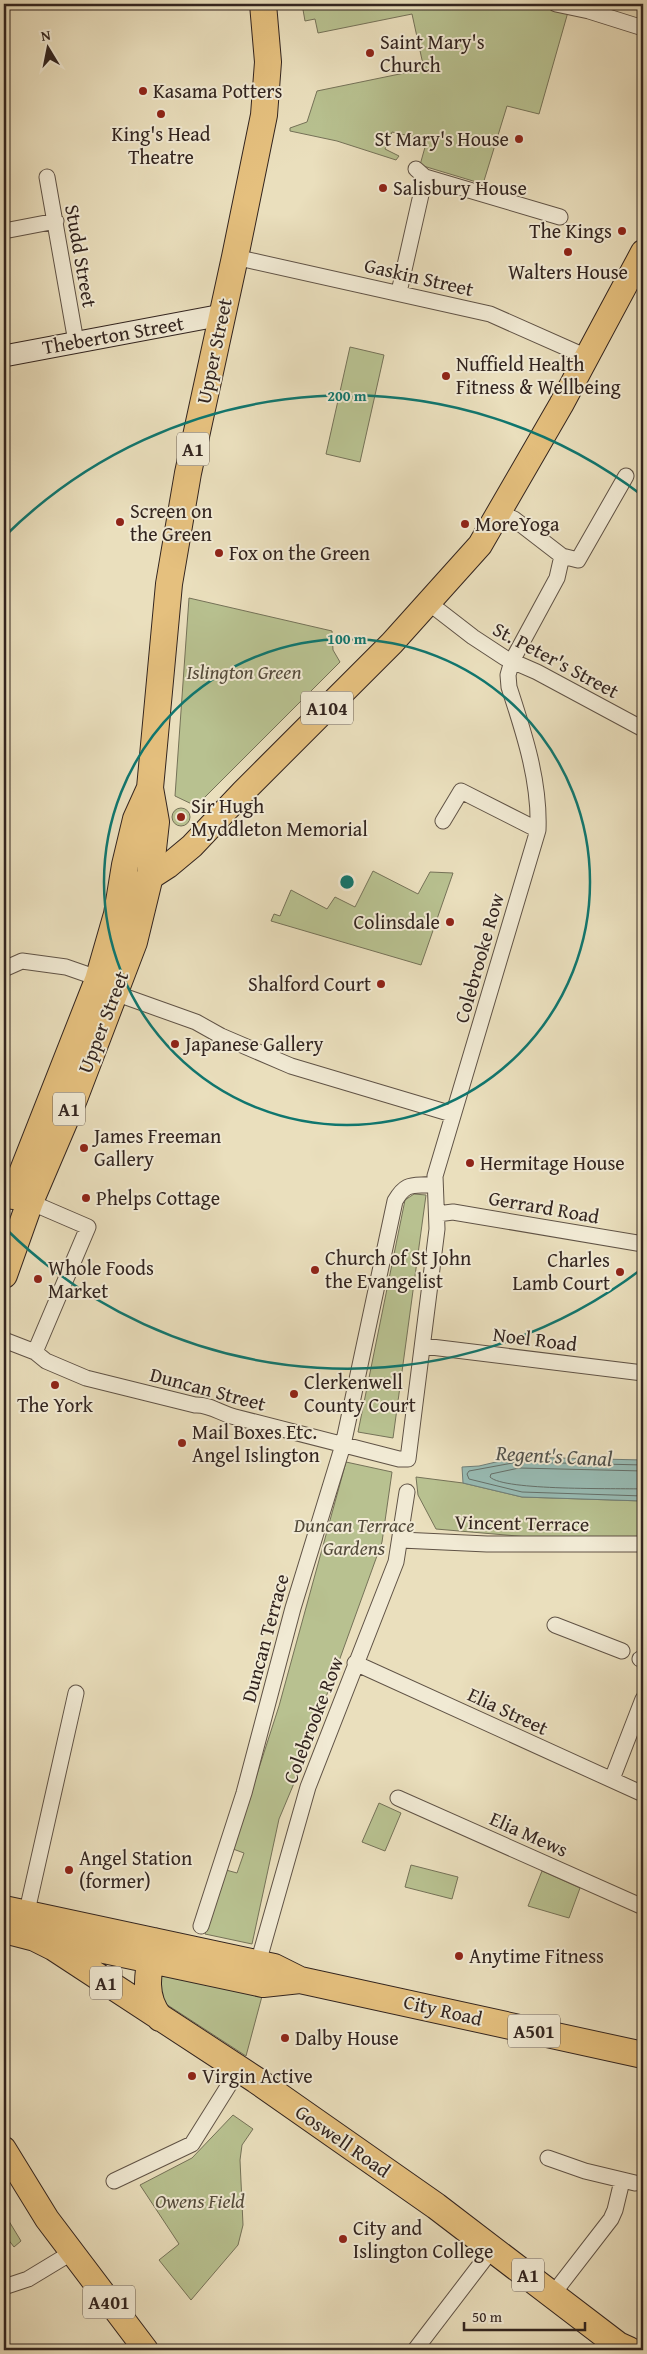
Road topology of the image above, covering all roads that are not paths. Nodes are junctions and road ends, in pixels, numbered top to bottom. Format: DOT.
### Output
graph roads {
  1 [pos="263,4"];
  2 [pos="556,4"];
  3 [pos="643,28"];
  4 [pos="47,177"];
  5 [pos="560,217"];
  6 [pos="56,222"];
  7 [pos="4,231"];
  8 [pos="236,257"];
  9 [pos="641,262"];
  10 [pos="398,292"];
  11 [pos="222,315"];
  12 [pos="76,342"];
  13 [pos="4,356"];
  14 [pos="587,357"];
  15 [pos="626,476"];
  16 [pos="500,513"];
  17 [pos="562,556"];
  18 [pos="429,603"];
  19 [pos="512,661"];
  20 [pos="643,729"];
  21 [pos="150,788"];
  22 [pos="443,821"];
  23 [pos="538,830"];
  24 [pos="150,876"];
  25 [pos="117,914"];
  26 [pos="4,969"];
  27 [pos="107,985"];
  28 [pos="452,1114"];
  29 [pos="435,1184"];
  30 [pos="24,1193"];
  31 [pos="437,1214"];
  32 [pos="4,1220"];
  33 [pos="643,1244"];
  34 [pos="4,1275"];
  35 [pos="4,1340"];
  36 [pos="422,1346"];
  37 [pos="35,1352"];
  38 [pos="643,1373"];
  39 [pos="343,1445"];
  40 [pos="408,1459"];
  41 [pos="407,1492"];
  42 [pos="401,1540"];
  43 [pos="643,1544"];
  44 [pos="555,1625"];
  45 [pos="622,1651"];
  46 [pos="355,1663"];
  47 [pos="76,1693"];
  48 [pos="643,1699"];
  49 [pos="612,1779"];
  50 [pos="643,1794"];
  51 [pos="398,1798"];
  52 [pos="643,1907"];
  53 [pos="14,1922"];
  54 [pos="201,1926"];
  55 [pos="53,1946"];
  56 [pos="152,1950"];
  57 [pos="258,1963"];
  58 [pos="300,1980"];
  59 [pos="160,2018"];
  60 [pos="643,2055"];
  61 [pos="239,2069"];
  62 [pos="4,2149"];
  63 [pos="548,2158"];
  64 [pos="114,2181"];
  65 [pos="492,2248"];
  66 [pos="71,2253"];
  67 [pos="4,2287"];
  68 [pos="553,2294"];
  69 [pos="631,2349"];
  70 [pos="146,2350"];
  71 [pos="415,2350"];
  1 -- 8 [label="highway, Upper Street / A1"];
  2 -- 3 [label="street"];
  4 -- 6 [label="street, Studd Street"];
  5 -- 10 [label="street"];
  6 -- 7 [label="street"];
  6 -- 12 [label="street, Studd Street"];
  8 -- 10 [label="street, Gaskin Street"];
  8 -- 11 [label="highway, Upper Street / A1"];
  9 -- 14 [label="main road, A104"];
  10 -- 14 [label="street, Gaskin Street"];
  11 -- 12 [label="street, Theberton Street"];
  11 -- 21 [label="highway, Upper Street / A1"];
  12 -- 13 [label="street, Theberton Street"];
  14 -- 16 [label="main road, A104"];
  15 -- 17 [label="street"];
  16 -- 17 [label="street"];
  16 -- 18 [label="main road, A104"];
  17 -- 19 [label="street, Colebrooke Row"];
  18 -- 19 [label="street, St. Peter's Street"];
  18 -- 24 [label="main road, A104"];
  19 -- 20 [label="street, St. Peter's Street"];
  19 -- 23 [label="street, Colebrooke Row"];
  21 -- 24 [label="highway, Upper Street / A1"];
  21 -- 25 [label="highway, Upper Street / A1"];
  22 -- 23 [label="street"];
  23 -- 28 [label="street, Colebrooke Row"];
  24 -- 25 [label="main road, A104"];
  24 -- 27 [label="highway, Upper Street / A1"];
  25 -- 27 [label="highway, Upper Street / A1"];
  26 -- 27 [label="street"];
  27 -- 28 [label="street"];
  27 -- 30 [label="highway, Upper Street / A1"];
  28 -- 29 [label="street, Colebrooke Row"];
  29 -- 31 [label="street, Colebrooke Row"];
  29 -- 39 [label="street, Duncan Terrace"];
  30 -- 32 [label="highway, Upper Street / A1"];
  30 -- 34 [label="highway, Upper Street / A1"];
  30 -- 37 [label="street"];
  31 -- 33 [label="street, Gerrard Road"];
  31 -- 36 [label="street, Colebrooke Row"];
  35 -- 37 [label="street, Duncan Street"];
  36 -- 38 [label="street, Noel Road"];
  36 -- 40 [label="street, Colebrooke Row"];
  37 -- 39 [label="street, Duncan Street"];
  39 -- 40 [label="street, Duncan Street"];
  39 -- 54 [label="street, Duncan Terrace"];
  41 -- 42 [label="street, Colebrooke Row"];
  42 -- 43 [label="street, Vincent Terrace"];
  42 -- 46 [label="street, Colebrooke Row"];
  44 -- 45 [label="street"];
  46 -- 49 [label="street, Elia Street"];
  46 -- 57 [label="street, Colebrooke Row"];
  47 -- 53 [label="street"];
  48 -- 49 [label="street"];
  49 -- 50 [label="street, Elia Street"];
  51 -- 52 [label="street, Elia Mews"];
  53 -- 55 [label="highway, City Road / A501"];
  53 -- 56 [label="highway, City Road / A501"];
  55 -- 56 [label="highway, City Road / A501"];
  55 -- 59 [label="highway, Goswell Road / A1"];
  56 -- 57 [label="highway, City Road / A501"];
  56 -- 58 [label="highway, City Road / A501"];
  56 -- 59 [label="highway"];
  57 -- 58 [label="highway, City Road / A501"];
  58 -- 60 [label="highway, City Road / A501"];
  59 -- 61 [label="highway, Goswell Road / A1"];
  61 -- 64 [label="street"];
  61 -- 65 [label="highway, Goswell Road / A1"];
  62 -- 66 [label="main road, A401"];
  63 -- 68 [label="street"];
  65 -- 68 [label="highway, Goswell Road / A1"];
  65 -- 71 [label="street"];
  66 -- 67 [label="street"];
  66 -- 70 [label="main road, A401"];
  68 -- 69 [label="highway, Goswell Road / A1"];
}
